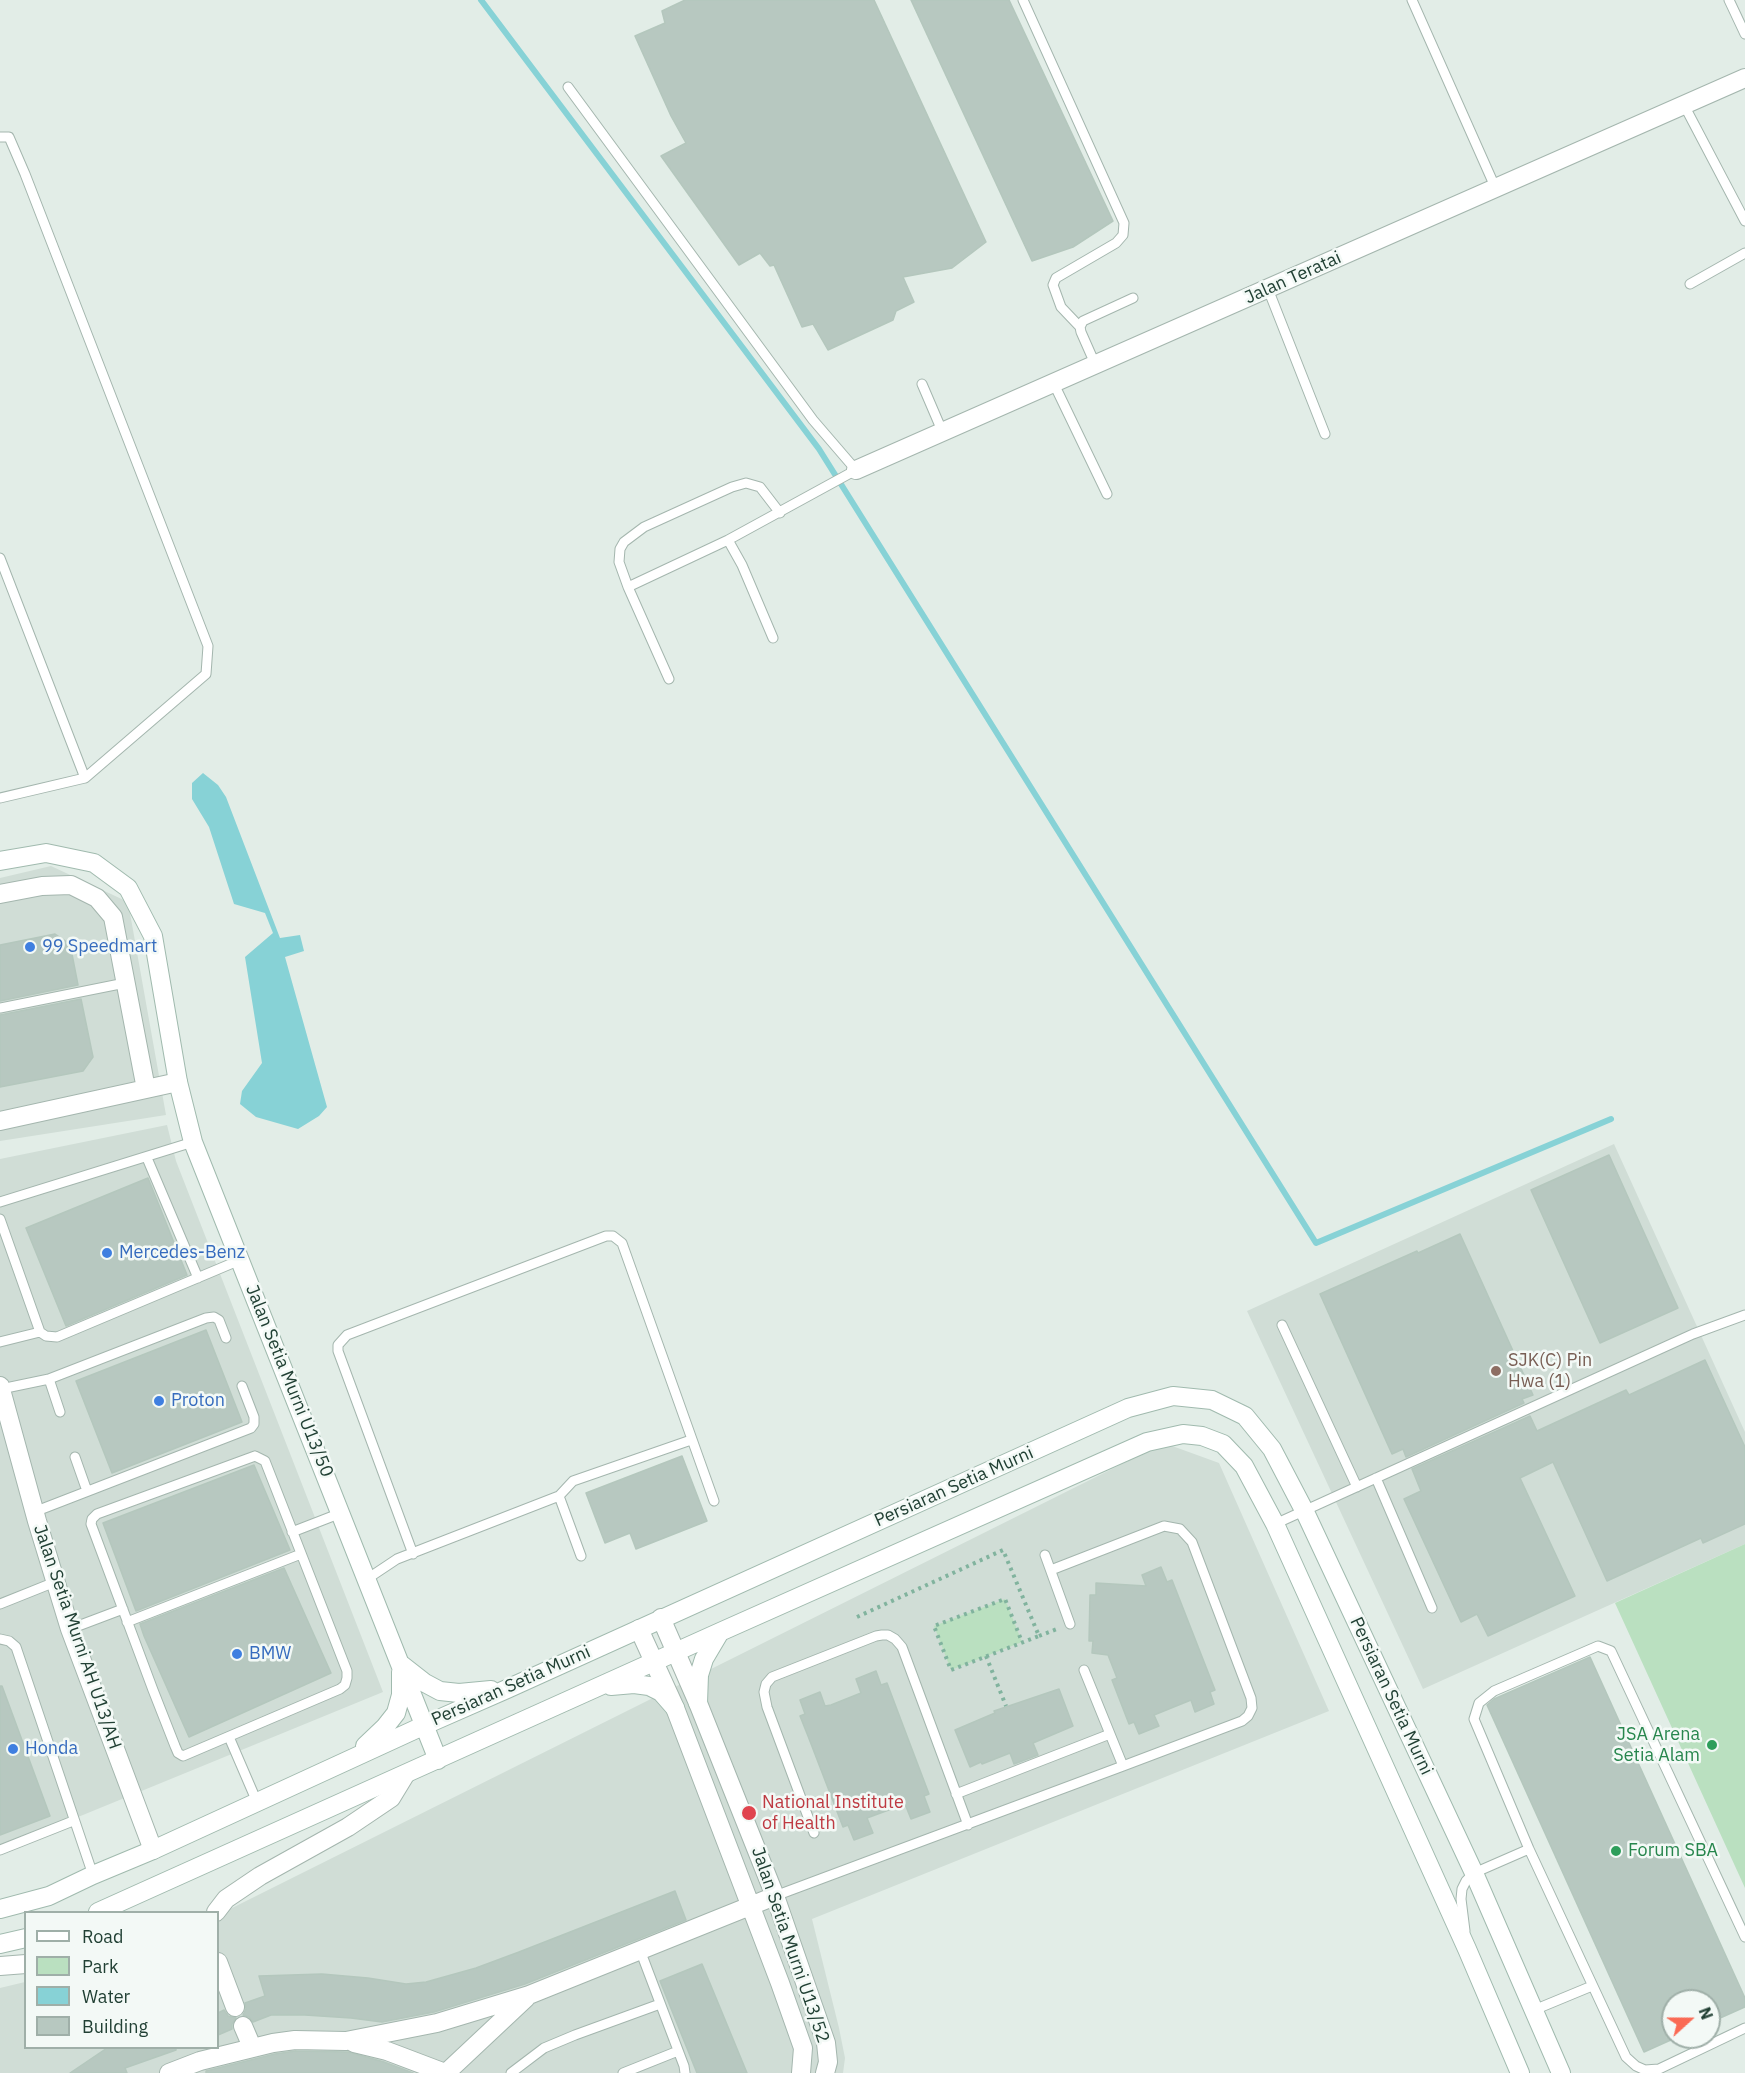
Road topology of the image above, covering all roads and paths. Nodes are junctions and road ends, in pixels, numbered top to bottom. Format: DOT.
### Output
graph roads {
  1 [pos="1023,0"];
  2 [pos="1412,0"];
  3 [pos="1729,0"];
  4 [pos="1745,34"];
  5 [pos="1745,78"];
  6 [pos="568,87"];
  7 [pos="1684,105"];
  8 [pos="0,137"];
  9 [pos="1496,189"];
  10 [pos="1745,221"];
  11 [pos="1745,253"];
  12 [pos="1690,284"];
  13 [pos="1268,290"];
  14 [pos="1134,298"];
  15 [pos="1080,327"];
  16 [pos="1096,366"];
  17 [pos="922,384"];
  18 [pos="1054,384"];
  19 [pos="943,433"];
  20 [pos="1325,434"];
  21 [pos="849,473"];
  22 [pos="1107,494"];
  23 [pos="780,513"];
  24 [pos="728,540"];
  25 [pos="0,558"];
  26 [pos="628,587"];
  27 [pos="773,638"];
  28 [pos="669,679"];
  29 [pos="84,778"];
  30 [pos="0,798"];
  31 [pos="0,861"];
  32 [pos="0,894"];
  33 [pos="125,983"];
  34 [pos="0,1008"];
  35 [pos="178,1082"];
  36 [pos="146,1089"];
  37 [pos="0,1121"];
  38 [pos="193,1142"];
  39 [pos="147,1158"];
  40 [pos="0,1202"];
  41 [pos="0,1219"];
  42 [pos="240,1260"];
  43 [pos="198,1278"];
  44 [pos="1745,1315"];
  45 [pos="1282,1324"];
  46 [pos="40,1332"];
  47 [pos="226,1338"];
  48 [pos="0,1342"];
  49 [pos="49,1380"];
  50 [pos="242,1386"];
  51 [pos="1,1388"];
  52 [pos="60,1412"];
  53 [pos="691,1440"];
  54 [pos="75,1457"];
  55 [pos="1376,1478"];
  56 [pos="1357,1487"];
  57 [pos="87,1491"];
  58 [pos="559,1496"];
  59 [pos="714,1501"];
  60 [pos="34,1512"];
  61 [pos="1305,1512"];
  62 [pos="341,1513"];
  63 [pos="1275,1524"];
  64 [pos="292,1532"];
  65 [pos="301,1554"];
  66 [pos="413,1554"];
  67 [pos="1045,1555"];
  68 [pos="581,1556"];
  69 [pos="1051,1570"];
  70 [pos="367,1579"];
  71 [pos="55,1582"];
  72 [pos="0,1604"];
  73 [pos="1432,1608"];
  74 [pos="123,1609"];
  75 [pos="857,1617"];
  76 [pos="661,1618"];
  77 [pos="128,1622"];
  78 [pos="1070,1623"];
  79 [pos="70,1629"];
  80 [pos="639,1629"];
  81 [pos="720,1632"];
  82 [pos="1039,1636"];
  83 [pos="0,1639"];
  84 [pos="1022,1642"];
  85 [pos="676,1652"];
  86 [pos="986,1656"];
  87 [pos="654,1662"];
  88 [pos="402,1665"];
  89 [pos="1084,1670"];
  90 [pos="598,1686"];
  91 [pos="507,1689"];
  92 [pos="698,1703"];
  93 [pos="1006,1706"];
  94 [pos="675,1708"];
  95 [pos="424,1725"];
  96 [pos="1110,1734"];
  97 [pos="229,1737"];
  98 [pos="438,1760"];
  99 [pos="342,1763"];
  100 [pos="1123,1766"];
  101 [pos="405,1775"];
  102 [pos="956,1794"];
  103 [pos="257,1802"];
  104 [pos="73,1821"];
  105 [pos="968,1825"];
  106 [pos="814,1833"];
  107 [pos="1529,1849"];
  108 [pos="0,1850"];
  109 [pos="153,1850"];
  110 [pos="1474,1873"];
  111 [pos="93,1875"];
  112 [pos="775,1896"];
  113 [pos="750,1906"];
  114 [pos="0,1909"];
  115 [pos="100,1911"];
  116 [pos="217,1911"];
  117 [pos="1745,1937"];
  118 [pos="24,1938"];
  119 [pos="0,1944"];
  120 [pos="1467,1949"];
  121 [pos="640,1950"];
  122 [pos="24,1964"];
  123 [pos="219,1965"];
  124 [pos="0,1966"];
  125 [pos="1592,1986"];
  126 [pos="529,1995"];
  127 [pos="660,2004"];
  128 [pos="235,2007"];
  129 [pos="1534,2010"];
  130 [pos="243,2026"];
  131 [pos="1745,2028"];
  132 [pos="346,2041"];
  133 [pos="252,2048"];
  134 [pos="678,2051"];
  135 [pos="198,2054"];
  136 [pos="169,2073"];
  137 [pos="446,2073"];
  138 [pos="511,2073"];
  139 [pos="623,2073"];
  140 [pos="685,2073"];
  141 [pos="801,2073"];
  142 [pos="825,2073"];
  143 [pos="1520,2073"];
  144 [pos="1561,2073"];
  1 -- 15 [label="lane"];
  2 -- 9 [label="lane"];
  3 -- 4 [label="lane"];
  5 -- 7 [label="street, Jalan Teratai"];
  6 -- 21 [label="lane"];
  7 -- 9 [label="street, Jalan Teratai"];
  7 -- 10 [label="lane"];
  8 -- 29 [label="lane"];
  9 -- 13 [label="street, Jalan Teratai"];
  11 -- 12 [label="lane"];
  13 -- 16 [label="street, Jalan Teratai"];
  13 -- 20 [label="lane"];
  14 -- 15 [label="lane"];
  15 -- 16 [label="lane"];
  16 -- 18 [label="street, Jalan Teratai"];
  17 -- 19 [label="lane"];
  18 -- 19 [label="street, Jalan Teratai"];
  18 -- 22 [label="lane"];
  19 -- 21 [label="street, Jalan Teratai"];
  21 -- 23 [label="lane"];
  23 -- 24 [label="lane"];
  23 -- 26 [label="lane"];
  24 -- 26 [label="lane"];
  24 -- 27 [label="lane"];
  25 -- 29 [label="lane"];
  26 -- 28 [label="lane"];
  29 -- 30 [label="lane"];
  31 -- 35 [label="street, Jalan Setia Murni U13/50"];
  32 -- 33 [label="street"];
  33 -- 34 [label="lane"];
  33 -- 36 [label="street"];
  35 -- 36 [label="street"];
  35 -- 38 [label="street, Jalan Setia Murni U13/50"];
  36 -- 37 [label="street"];
  38 -- 39 [label="lane"];
  38 -- 42 [label="street, Jalan Setia Murni U13/50"];
  39 -- 40 [label="lane"];
  39 -- 43 [label="lane"];
  41 -- 46 [label="lane"];
  42 -- 43 [label="lane"];
  42 -- 62 [label="street, Jalan Setia Murni U13/50"];
  43 -- 46 [label="lane"];
  44 -- 55 [label="lane"];
  45 -- 56 [label="lane"];
  46 -- 48 [label="lane"];
  47 -- 49 [label="lane"];
  49 -- 51 [label="lane"];
  49 -- 52 [label="lane"];
  50 -- 57 [label="lane"];
  51 -- 60 [label="street, Jalan Setia Murni AH U13/AH"];
  53 -- 58 [label="lane"];
  53 -- 59 [label="lane"];
  53 -- 66 [label="lane"];
  54 -- 57 [label="lane"];
  55 -- 56 [label="lane"];
  55 -- 73 [label="lane"];
  56 -- 61 [label="lane"];
  57 -- 60 [label="lane"];
  58 -- 66 [label="lane"];
  58 -- 68 [label="lane"];
  60 -- 71 [label="street, Jalan Setia Murni AH U13/AH"];
  61 -- 63 [label="lane"];
  61 -- 76 [label="street, Persiaran Setia Murni"];
  61 -- 110 [label="street, Persiaran Setia Murni"];
  62 -- 64 [label="lane"];
  62 -- 70 [label="street, Jalan Setia Murni U13/50"];
  63 -- 81 [label="street, Persiaran Setia Murni"];
  63 -- 120 [label="street, Persiaran Setia Murni"];
  64 -- 65 [label="lane"];
  64 -- 74 [label="lane"];
  65 -- 77 [label="lane"];
  65 -- 97 [label="lane"];
  66 -- 70 [label="lane"];
  67 -- 69 [label="lane"];
  69 -- 78 [label="lane"];
  69 -- 100 [label="lane"];
  70 -- 88 [label="street, Jalan Setia Murni U13/50"];
  71 -- 72 [label="lane"];
  71 -- 79 [label="street, Jalan Setia Murni AH U13/AH"];
  74 -- 77 [label="lane"];
  74 -- 79 [label="lane"];
  75 -- 82 [label="path"];
  76 -- 80 [label="street, Persiaran Setia Murni"];
  76 -- 85 [label="street, Jalan Setia Murni U13/52"];
  77 -- 97 [label="lane"];
  78 -- 82 [label="path"];
  79 -- 109 [label="street, Jalan Setia Murni AH U13/AH"];
  80 -- 87 [label="street, Jalan Setia Murni U13/52"];
  80 -- 91 [label="street, Persiaran Setia Murni"];
  81 -- 85 [label="street, Persiaran Setia Murni"];
  81 -- 92 [label="street"];
  82 -- 84 [label="path"];
  83 -- 104 [label="lane"];
  84 -- 86 [label="path"];
  84 -- 86 [label="path"];
  85 -- 87 [label="street, Persiaran Setia Murni"];
  85 -- 92 [label="street, Jalan Setia Murni U13/52"];
  86 -- 93 [label="path"];
  87 -- 90 [label="street, Persiaran Setia Murni"];
  87 -- 94 [label="street, Jalan Setia Murni U13/52"];
  88 -- 91 [label="street"];
  88 -- 95 [label="street, Jalan Setia Murni U13/50"];
  88 -- 99 [label="street"];
  89 -- 96 [label="lane"];
  90 -- 94 [label="street"];
  90 -- 98 [label="street, Persiaran Setia Murni"];
  91 -- 95 [label="street, Persiaran Setia Murni"];
  92 -- 112 [label="street, Jalan Setia Murni U13/52"];
  94 -- 113 [label="street, Jalan Setia Murni U13/52"];
  95 -- 98 [label="street, Jalan Setia Murni U13/50"];
  95 -- 99 [label="street, Persiaran Setia Murni"];
  96 -- 100 [label="lane"];
  96 -- 102 [label="lane"];
  97 -- 103 [label="lane"];
  98 -- 101 [label="street, Persiaran Setia Murni"];
  99 -- 103 [label="street, Persiaran Setia Murni"];
  100 -- 105 [label="lane"];
  101 -- 115 [label="street, Persiaran Setia Murni"];
  101 -- 116 [label="street"];
  102 -- 105 [label="lane"];
  102 -- 106 [label="lane"];
  103 -- 109 [label="street, Persiaran Setia Murni"];
  104 -- 108 [label="lane"];
  104 -- 111 [label="lane"];
  105 -- 112 [label="lane"];
  107 -- 110 [label="lane"];
  107 -- 117 [label="lane"];
  107 -- 125 [label="lane"];
  109 -- 111 [label="street, Persiaran Setia Murni"];
  110 -- 120 [label="lane"];
  110 -- 129 [label="street, Persiaran Setia Murni"];
  111 -- 114 [label="street, Persiaran Setia Murni"];
  112 -- 113 [label="street"];
  112 -- 142 [label="street, Jalan Setia Murni U13/52"];
  113 -- 121 [label="street"];
  113 -- 141 [label="street, Jalan Setia Murni U13/52"];
  118 -- 119 [label="street"];
  120 -- 143 [label="street, Persiaran Setia Murni"];
  121 -- 126 [label="street"];
  121 -- 127 [label="lane"];
  122 -- 124 [label="street"];
  123 -- 128 [label="street"];
  125 -- 129 [label="lane"];
  125 -- 131 [label="lane"];
  126 -- 132 [label="street"];
  126 -- 137 [label="street"];
  127 -- 134 [label="lane"];
  127 -- 138 [label="lane"];
  129 -- 144 [label="street, Persiaran Setia Murni"];
  130 -- 133 [label="street"];
  132 -- 133 [label="street"];
  132 -- 137 [label="street"];
  133 -- 135 [label="street"];
  134 -- 139 [label="lane"];
  134 -- 140 [label="lane"];
  135 -- 136 [label="street"];
}
